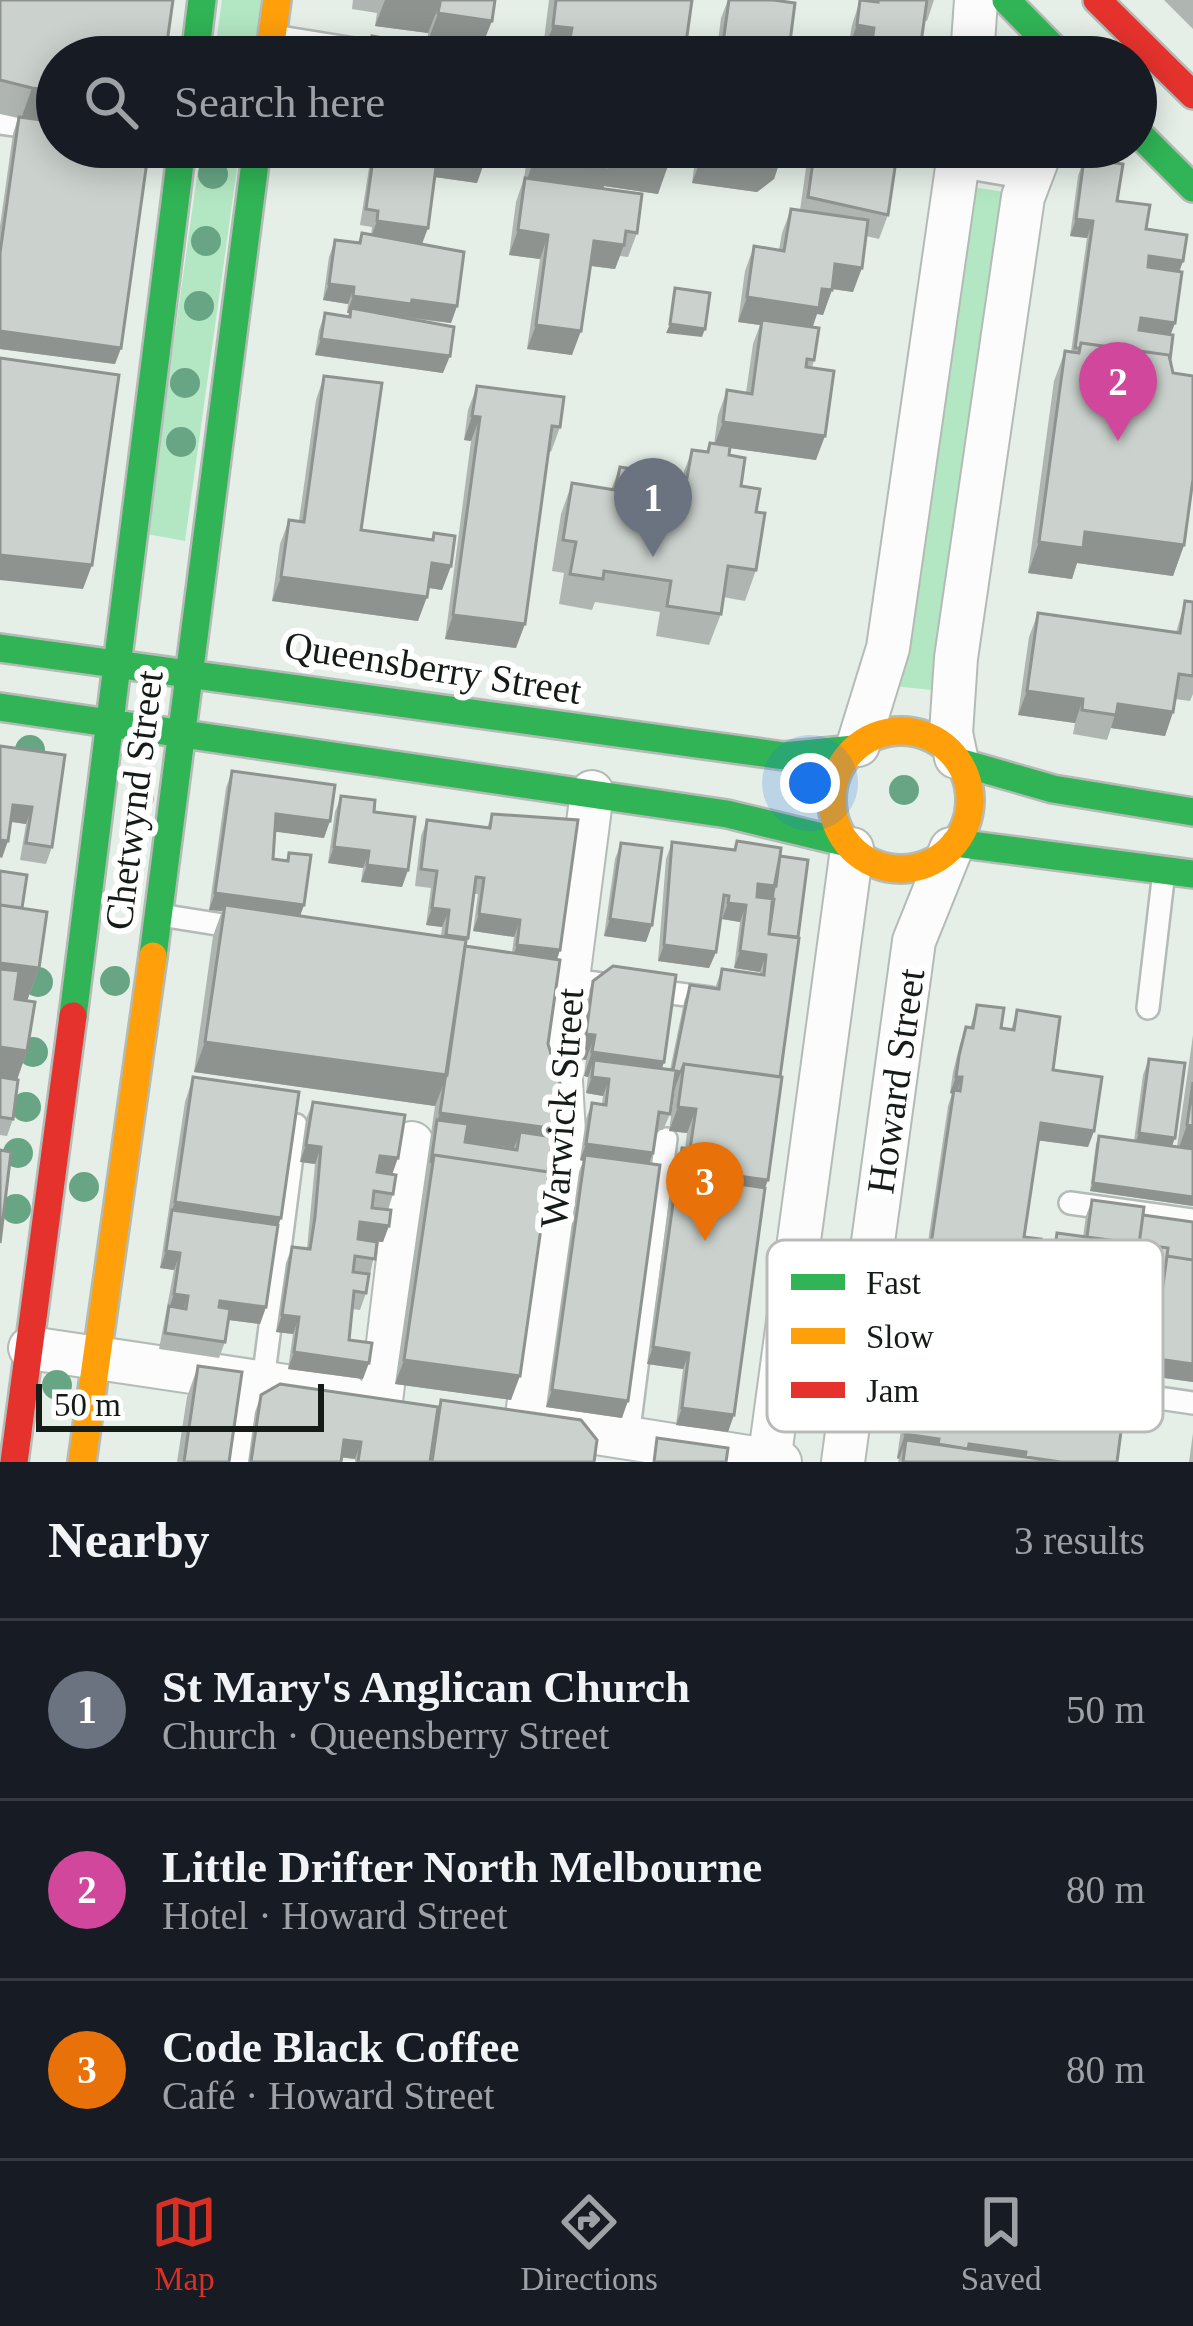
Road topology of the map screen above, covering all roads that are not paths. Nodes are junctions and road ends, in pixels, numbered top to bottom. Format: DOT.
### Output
graph roads {
  1 [pos="202,0"];
  2 [pos="277,0"];
  3 [pos="976,0"];
  4 [pos="1006,0"];
  5 [pos="1097,0"];
  6 [pos="197,36"];
  7 [pos="272,36"];
  8 [pos="973,36"];
  9 [pos="1041,36"];
  10 [pos="1133,36"];
  11 [pos="1157,59"];
  12 [pos="1193,95"];
  13 [pos="0,123"];
  14 [pos="36,127"];
  15 [pos="1157,152"];
  16 [pos="178,168"];
  17 [pos="253,168"];
  18 [pos="956,168"];
  19 [pos="1034,168"];
  20 [pos="1193,188"];
  21 [pos="128,552"];
  22 [pos="183,560"];
  23 [pos="0,647"];
  24 [pos="114,664"];
  25 [pos="187,672"];
  26 [pos="0,707"];
  27 [pos="107,724"];
  28 [pos="178,732"];
  29 [pos="856,747"];
  30 [pos="958,760"];
  31 [pos="591,768"];
  32 [pos="95,830"];
  33 [pos="1174,834"];
  34 [pos="170,841"];
  35 [pos="849,846"];
  36 [pos="953,846"];
  37 [pos="1193,874"];
  38 [pos="159,915"];
  39 [pos="273,933"];
  40 [pos="557,978"];
  41 [pos="710,998"];
  42 [pos="1148,1008"];
  43 [pos="296,1125"];
  44 [pos="667,1139"];
  45 [pos="412,1143"];
  46 [pos="92,1148"];
  47 [pos="1070,1203"];
  48 [pos="1193,1220"];
  49 [pos="800,1240"];
  50 [pos="873,1240"];
  51 [pos="30,1348"];
  52 [pos="97,1357"];
  53 [pos="257,1380"];
  54 [pos="1163,1398"];
  55 [pos="1193,1402"];
  56 [pos="847,1432"];
  57 [pos="608,1444"];
  58 [pos="773,1461"];
  59 [pos="14,1462"];
  60 [pos="82,1462"];
  61 [pos="240,1462"];
  62 [pos="843,1462"];
  1 -- 6 [label="street"];
  2 -- 7 [label="street"];
  3 -- 8 [label="street"];
  4 -- 9 [label="street"];
  5 -- 10 [label="street"];
  11 -- 12 [label="street"];
  13 -- 14 [label="lane"];
  15 -- 20 [label="street"];
  16 -- 21 [label="street, Chetwynd Street"];
  17 -- 22 [label="street, Chetwynd Street"];
  18 -- 29 [label="street"];
  19 -- 30 [label="street"];
  21 -- 22 [label="street"];
  21 -- 24 [label="street, Chetwynd Street"];
  22 -- 25 [label="street, Chetwynd Street"];
  23 -- 24 [label="street, Queensberry Street"];
  24 -- 25 [label="street, Queensberry Street"];
  24 -- 27 [label="street, Chetwynd Street"];
  25 -- 28 [label="street, Chetwynd Street"];
  25 -- 31 [label="street, Queensberry Street"];
  26 -- 27 [label="street, Queensberry Street"];
  27 -- 28 [label="street, Queensberry Street"];
  27 -- 32 [label="street, Chetwynd Street"];
  28 -- 31 [label="street, Queensberry Street"];
  28 -- 34 [label="street, Chetwynd Street"];
  29 -- 30 [label="street"];
  29 -- 31 [label="street, Queensberry Street"];
  29 -- 35 [label="street"];
  30 -- 33 [label="street"];
  30 -- 36 [label="street"];
  31 -- 35 [label="street, Queensberry Street"];
  31 -- 40 [label="street, Warwick Street"];
  32 -- 34 [label="street"];
  32 -- 46 [label="street, Chetwynd Street"];
  33 -- 36 [label="street"];
  33 -- 37 [label="street"];
  33 -- 42 [label="lane"];
  34 -- 38 [label="street, Chetwynd Street"];
  35 -- 36 [label="street"];
  35 -- 49 [label="street, Howard Street"];
  36 -- 50 [label="street, Howard Street"];
  38 -- 39 [label="lane"];
  38 -- 46 [label="street, Chetwynd Street"];
  40 -- 41 [label="lane"];
  40 -- 57 [label="street, Warwick Street"];
  43 -- 53 [label="lane"];
  44 -- 57 [label="lane"];
  45 -- 53 [label="street"];
  46 -- 51 [label="street, Chetwynd Street"];
  46 -- 52 [label="street, Chetwynd Street"];
  47 -- 48 [label="lane"];
  51 -- 52 [label="street"];
  51 -- 59 [label="street, Chetwynd Street"];
  52 -- 53 [label="street"];
  52 -- 60 [label="street, Chetwynd Street"];
  53 -- 61 [label="lane"];
  54 -- 55 [label="lane"];
  56 -- 62 [label="street, Howard Street"];
  57 -- 58 [label="street"];
}
